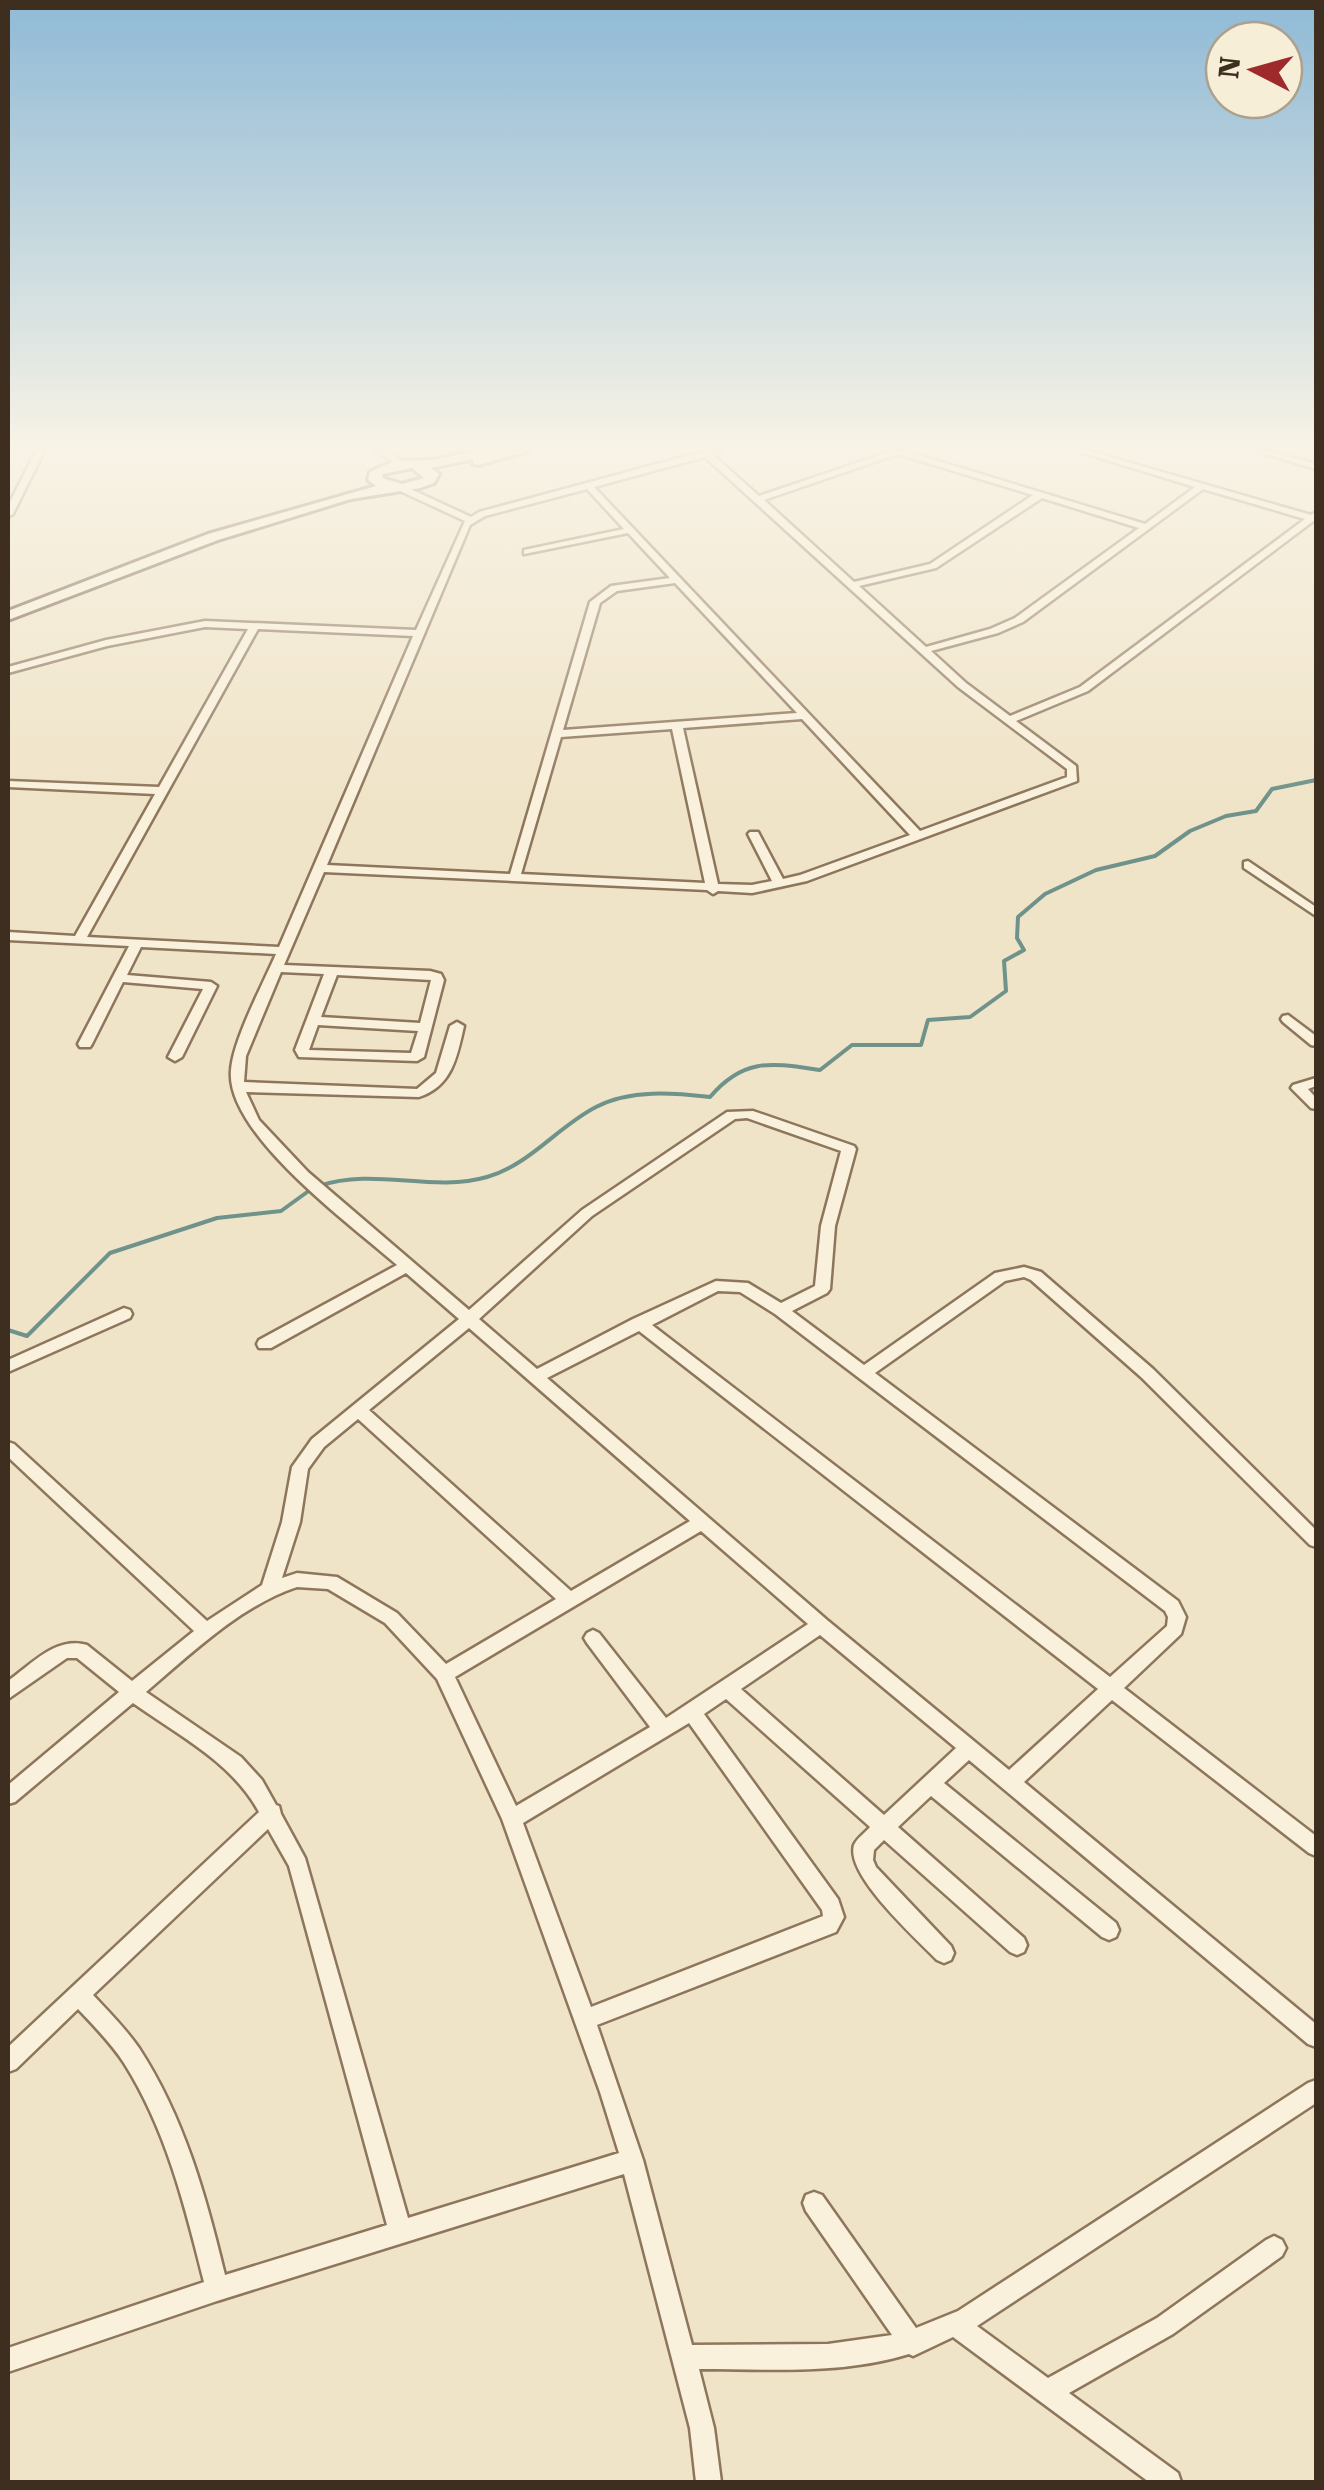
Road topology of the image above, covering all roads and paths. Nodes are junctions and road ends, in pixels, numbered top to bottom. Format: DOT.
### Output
graph roads {
  1 [pos="108,567"];
  2 [pos="135,567"];
  3 [pos="450,567"];
  4 [pos="664,567"];
  5 [pos="834,567"];
  6 [pos="927,567"];
  7 [pos="1092,567"];
  8 [pos="1246,567"];
  9 [pos="676,580"];
  10 [pos="853,585"];
  11 [pos="8,606"];
  12 [pos="8,616"];
  13 [pos="255,625"];
  14 [pos="419,633"];
  15 [pos="925,650"];
  16 [pos="8,670"];
  17 [pos="802,716"];
  18 [pos="1007,721"];
  19 [pos="677,725"];
  20 [pos="556,734"];
  21 [pos="8,784"];
  22 [pos="162,791"];
  23 [pos="754,834"];
  24 [pos="918,836"];
  25 [pos="1248,865"];
  26 [pos="319,868"];
  27 [pos="514,879"];
  28 [pos="780,884"];
  29 [pos="713,890"];
  30 [pos="1316,912"];
  31 [pos="8,936"];
  32 [pos="79,940"];
  33 [pos="138,943"];
  34 [pos="284,951"];
  35 [pos="276,968"];
  36 [pos="332,970"];
  37 [pos="119,978"];
  38 [pos="1288,1019"];
  39 [pos="314,1021"];
  40 [pos="458,1026"];
  41 [pos="426,1027"];
  42 [pos="1316,1042"];
  43 [pos="85,1044"];
  44 [pos="175,1057"];
  45 [pos="1316,1082"];
  46 [pos="236,1086"];
  47 [pos="1316,1105"];
  48 [pos="408,1265"];
  49 [pos="780,1310"];
  50 [pos="124,1314"];
  51 [pos="470,1318"];
  52 [pos="639,1323"];
  53 [pos="266,1344"];
  54 [pos="8,1366"];
  55 [pos="864,1373"];
  56 [pos="537,1376"];
  57 [pos="358,1410"];
  58 [pos="9,1452"];
  59 [pos="703,1522"];
  60 [pos="1316,1540"];
  61 [pos="268,1589"];
  62 [pos="569,1600"];
  63 [pos="821,1625"];
  64 [pos="206,1631"];
  65 [pos="593,1638"];
  66 [pos="444,1674"];
  67 [pos="727,1688"];
  68 [pos="8,1691"];
  69 [pos="131,1691"];
  70 [pos="1110,1691"];
  71 [pos="692,1712"];
  72 [pos="662,1729"];
  73 [pos="969,1748"];
  74 [pos="1010,1782"];
  75 [pos="931,1784"];
  76 [pos="8,1796"];
  77 [pos="272,1812"];
  78 [pos="512,1819"];
  79 [pos="883,1829"];
  80 [pos="1316,1847"];
  81 [pos="1108,1930"];
  82 [pos="1017,1946"];
  83 [pos="944,1954"];
  84 [pos="80,1996"];
  85 [pos="585,2019"];
  86 [pos="1316,2037"];
  87 [pos="8,2061"];
  88 [pos="1316,2090"];
  89 [pos="632,2160"];
  90 [pos="814,2204"];
  91 [pos="400,2232"];
  92 [pos="1274,2248"];
  93 [pos="216,2289"];
  94 [pos="956,2325"];
  95 [pos="913,2344"];
  96 [pos="683,2356"];
  97 [pos="8,2360"];
  98 [pos="1048,2392"];
  99 [pos="708,2482"];
  100 [pos="1169,2482"];
  1 -- 11 [label="main road"];
  2 -- 12 [label="main road"];
  3 -- 14 [label="street"];
  4 -- 9 [label="street"];
  5 -- 10 [label="street"];
  6 -- 10 [label="street"];
  7 -- 15 [label="street"];
  8 -- 18 [label="street"];
  9 -- 17 [label="street"];
  9 -- 20 [label="street"];
  10 -- 15 [label="street"];
  13 -- 14 [label="street"];
  13 -- 16 [label="street"];
  13 -- 22 [label="street"];
  14 -- 26 [label="street"];
  15 -- 18 [label="street"];
  17 -- 19 [label="street"];
  17 -- 24 [label="street"];
  18 -- 24 [label="street"];
  19 -- 20 [label="street"];
  19 -- 29 [label="street"];
  20 -- 27 [label="street"];
  21 -- 22 [label="street"];
  22 -- 32 [label="street"];
  23 -- 28 [label="street"];
  24 -- 28 [label="street"];
  25 -- 30 [label="street"];
  26 -- 27 [label="street"];
  26 -- 34 [label="street"];
  27 -- 29 [label="street"];
  28 -- 29 [label="street"];
  31 -- 32 [label="street"];
  32 -- 33 [label="street"];
  33 -- 34 [label="street"];
  33 -- 37 [label="street"];
  34 -- 35 [label="street"];
  35 -- 36 [label="street"];
  35 -- 46 [label="street"];
  36 -- 39 [label="street"];
  36 -- 41 [label="street"];
  37 -- 43 [label="street"];
  37 -- 44 [label="street"];
  38 -- 42 [label="street"];
  39 -- 41 [label="street"];
  39 -- 41 [label="street"];
  40 -- 46 [label="street"];
  45 -- 47 [label="street"];
  46 -- 48 [label="street"];
  48 -- 51 [label="street"];
  48 -- 53 [label="street"];
  49 -- 51 [label="street"];
  49 -- 52 [label="street"];
  49 -- 55 [label="street"];
  50 -- 54 [label="street"];
  51 -- 56 [label="street"];
  51 -- 57 [label="street"];
  52 -- 56 [label="street"];
  52 -- 70 [label="street"];
  55 -- 60 [label="street"];
  55 -- 70 [label="street"];
  56 -- 59 [label="street"];
  57 -- 61 [label="street"];
  57 -- 62 [label="street"];
  58 -- 64 [label="street"];
  59 -- 62 [label="street"];
  59 -- 63 [label="street"];
  61 -- 64 [label="street"];
  61 -- 66 [label="street"];
  62 -- 66 [label="street"];
  63 -- 67 [label="street"];
  63 -- 73 [label="street"];
  64 -- 69 [label="street"];
  65 -- 72 [label="street"];
  66 -- 78 [label="street"];
  67 -- 71 [label="street"];
  67 -- 79 [label="street"];
  68 -- 69 [label="street"];
  69 -- 76 [label="street"];
  69 -- 77 [label="street"];
  70 -- 74 [label="street"];
  70 -- 80 [label="street"];
  71 -- 72 [label="street"];
  71 -- 85 [label="street"];
  72 -- 78 [label="street"];
  73 -- 74 [label="street"];
  73 -- 75 [label="street"];
  74 -- 86 [label="street"];
  75 -- 79 [label="street"];
  75 -- 81 [label="street"];
  77 -- 84 [label="street"];
  77 -- 91 [label="street"];
  78 -- 85 [label="street"];
  79 -- 82 [label="street"];
  79 -- 83 [label="street"];
  84 -- 87 [label="street"];
  84 -- 93 [label="street"];
  85 -- 89 [label="street"];
  88 -- 94 [label="street"];
  89 -- 91 [label="street"];
  89 -- 96 [label="street"];
  90 -- 95 [label="street"];
  91 -- 93 [label="street"];
  92 -- 98 [label="street"];
  93 -- 97 [label="street"];
  94 -- 95 [label="street"];
  94 -- 98 [label="street"];
  95 -- 96 [label="street"];
  96 -- 99 [label="street"];
  98 -- 100 [label="street"];
}
